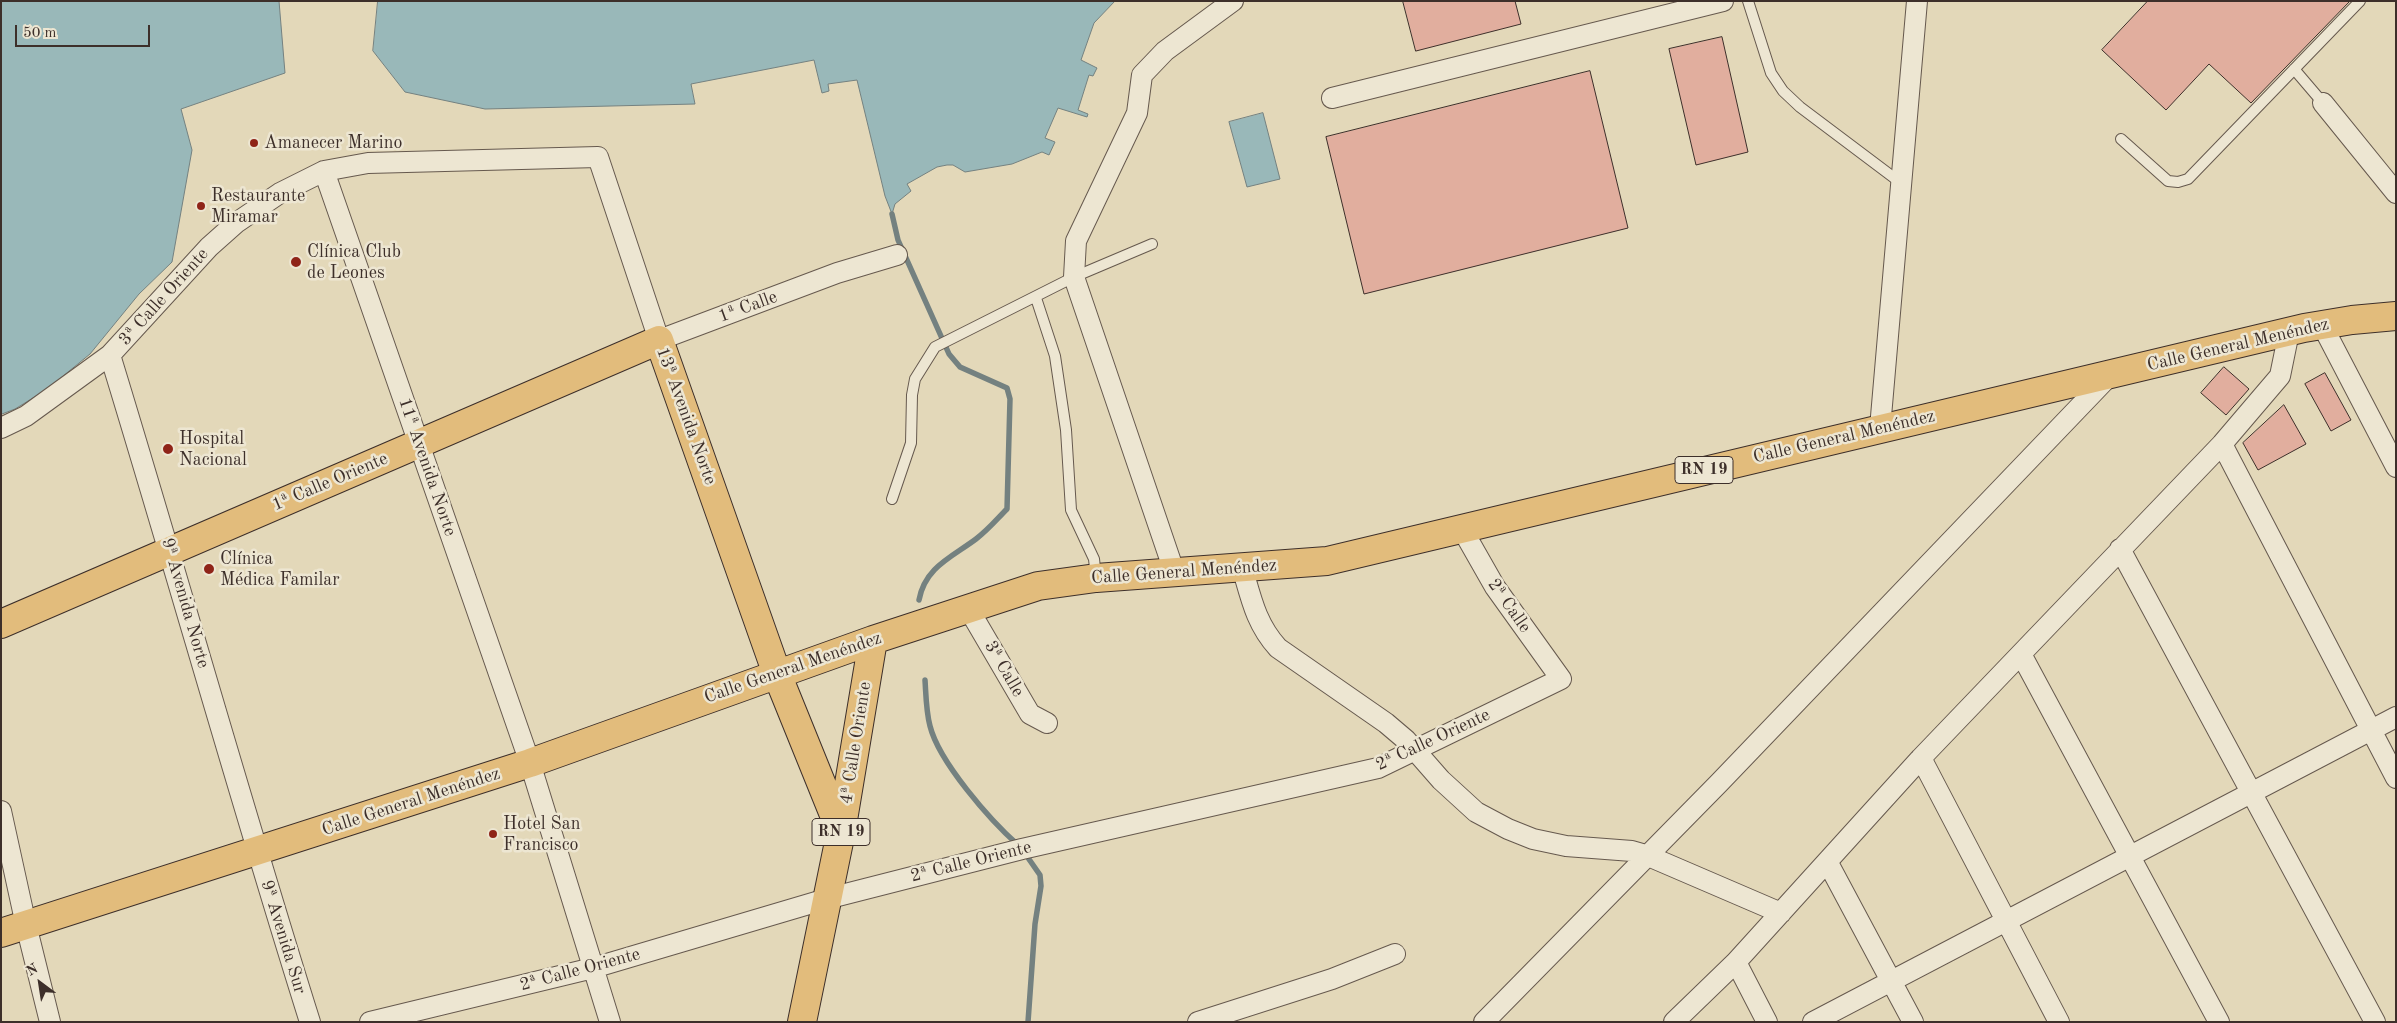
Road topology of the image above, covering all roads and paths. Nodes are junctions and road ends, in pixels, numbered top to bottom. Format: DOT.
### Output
graph roads {
  1 [pos="1233,1"];
  2 [pos="1724,1"];
  3 [pos="1748,1"];
  4 [pos="1917,1"];
  5 [pos="2360,1"];
  6 [pos="2294,69"];
  7 [pos="1332,98"];
  8 [pos="2323,104"];
  9 [pos="2121,139"];
  10 [pos="598,157"];
  11 [pos="324,171"];
  12 [pos="1901,182"];
  13 [pos="2396,193"];
  14 [pos="1152,244"];
  15 [pos="897,256"];
  16 [pos="1074,277"];
  17 [pos="1036,298"];
  18 [pos="2396,316"];
  19 [pos="2322,325"];
  20 [pos="2289,332"];
  21 [pos="659,340"];
  22 [pos="110,356"];
  23 [pos="2111,374"];
  24 [pos="1,428"];
  25 [pos="1880,428"];
  26 [pos="419,444"];
  27 [pos="2222,444"];
  28 [pos="2396,467"];
  29 [pos="892,499"];
  30 [pos="1462,529"];
  31 [pos="2120,549"];
  32 [pos="170,551"];
  33 [pos="1242,568"];
  34 [pos="1174,572"];
  35 [pos="1096,578"];
  36 [pos="968,608"];
  37 [pos="1,624"];
  38 [pos="873,640"];
  39 [pos="2021,654"];
  40 [pos="777,674"];
  41 [pos="1561,679"];
  42 [pos="2396,717"];
  43 [pos="1047,723"];
  44 [pos="2371,730"];
  45 [pos="1415,750"];
  46 [pos="1921,758"];
  47 [pos="530,763"];
  48 [pos="2396,778"];
  49 [pos="2251,793"];
  50 [pos="1,811"];
  51 [pos="841,832"];
  52 [pos="257,852"];
  53 [pos="1646,855"];
  54 [pos="2130,856"];
  55 [pos="1828,863"];
  56 [pos="826,899"];
  57 [pos="1781,913"];
  58 [pos="2006,921"];
  59 [pos="14,929"];
  60 [pos="1395,954"];
  61 [pos="1736,962"];
  62 [pos="593,968"];
  63 [pos="1891,981"];
  64 [pos="50,1022"];
  65 [pos="310,1022"];
  66 [pos="370,1022"];
  67 [pos="610,1022"];
  68 [pos="802,1022"];
  69 [pos="1198,1022"];
  70 [pos="1484,1022"];
  71 [pos="1674,1022"];
  72 [pos="1767,1022"];
  73 [pos="1813,1022"];
  74 [pos="1913,1022"];
  75 [pos="2059,1022"];
  76 [pos="2219,1022"];
  77 [pos="2375,1022"];
  1 -- 16 [label="street"];
  2 -- 7 [label="street"];
  3 -- 12 [label="lane"];
  4 -- 12 [label="street"];
  5 -- 6 [label="lane"];
  6 -- 8 [label="lane"];
  6 -- 9 [label="lane"];
  8 -- 13 [label="street"];
  10 -- 11 [label="street, 3ª Calle Oriente"];
  10 -- 21 [label="street, 13ª Avenida Norte"];
  11 -- 22 [label="street, 3ª Calle Oriente"];
  11 -- 26 [label="street, 11ª Avenida Norte"];
  12 -- 25 [label="street"];
  14 -- 16 [label="lane"];
  15 -- 21 [label="street, 1ª Calle"];
  16 -- 17 [label="lane"];
  16 -- 34 [label="street"];
  17 -- 29 [label="lane"];
  17 -- 35 [label="lane"];
  18 -- 19 [label="main road, Calle General Menéndez / RN 19"];
  19 -- 20 [label="main road, Calle General Menéndez / RN 19"];
  19 -- 28 [label="street"];
  20 -- 23 [label="main road, Calle General Menéndez / RN 19"];
  20 -- 27 [label="street"];
  21 -- 26 [label="main road, 1ª Calle Oriente"];
  21 -- 40 [label="main road, 13ª Avenida Norte"];
  22 -- 24 [label="street, 3ª Calle Oriente"];
  22 -- 32 [label="street, 9ª Avenida Norte"];
  23 -- 25 [label="main road, Calle General Menéndez / RN 19"];
  23 -- 53 [label="street"];
  25 -- 30 [label="main road, Calle General Menéndez / RN 19"];
  26 -- 32 [label="main road, 1ª Calle Oriente"];
  26 -- 47 [label="street, 11ª Avenida Norte"];
  27 -- 31 [label="street"];
  27 -- 44 [label="street"];
  30 -- 33 [label="main road, Calle General Menéndez / RN 19"];
  30 -- 41 [label="street, 2ª Calle"];
  31 -- 39 [label="street"];
  31 -- 49 [label="street"];
  32 -- 37 [label="main road, 1ª Calle Oriente"];
  32 -- 52 [label="street, 9ª Avenida Norte"];
  33 -- 34 [label="main road, Calle General Menéndez / RN 19"];
  33 -- 45 [label="street"];
  34 -- 35 [label="main road, Calle General Menéndez / RN 19"];
  35 -- 36 [label="main road, Calle General Menéndez / RN 19"];
  36 -- 38 [label="main road, Calle General Menéndez / RN 19"];
  36 -- 43 [label="street, 3ª Calle"];
  38 -- 40 [label="main road, Calle General Menéndez"];
  38 -- 51 [label="main road, 4ª Calle Oriente / RN 19"];
  39 -- 46 [label="street"];
  39 -- 54 [label="street"];
  40 -- 47 [label="main road, Calle General Menéndez"];
  40 -- 51 [label="main road, 13ª Avenida Norte"];
  41 -- 45 [label="street, 2ª Calle Oriente"];
  42 -- 44 [label="street"];
  44 -- 48 [label="street"];
  44 -- 49 [label="street"];
  45 -- 53 [label="street"];
  45 -- 56 [label="street, 2ª Calle Oriente"];
  46 -- 55 [label="street"];
  46 -- 58 [label="street"];
  47 -- 52 [label="main road, Calle General Menéndez"];
  47 -- 62 [label="street, 11ª Avenida Norte"];
  49 -- 54 [label="street"];
  49 -- 77 [label="street"];
  50 -- 59 [label="street"];
  51 -- 56 [label="main road, 4ª Calle Oriente / RN 19"];
  52 -- 59 [label="main road, Calle General Menéndez"];
  52 -- 65 [label="street, 9ª Avenida Sur"];
  53 -- 57 [label="street"];
  53 -- 70 [label="street"];
  54 -- 58 [label="street"];
  54 -- 76 [label="street"];
  55 -- 57 [label="street"];
  55 -- 63 [label="street"];
  56 -- 62 [label="street, 2ª Calle Oriente"];
  56 -- 68 [label="main road, 4ª Calle Oriente / RN 19"];
  57 -- 61 [label="street"];
  58 -- 63 [label="street"];
  58 -- 75 [label="street"];
  59 -- 64 [label="street"];
  60 -- 69 [label="street"];
  61 -- 71 [label="street"];
  61 -- 72 [label="street"];
  62 -- 66 [label="street, 2ª Calle Oriente"];
  62 -- 67 [label="street, 11ª Avenida Norte"];
  63 -- 73 [label="street"];
  63 -- 74 [label="street"];
}
